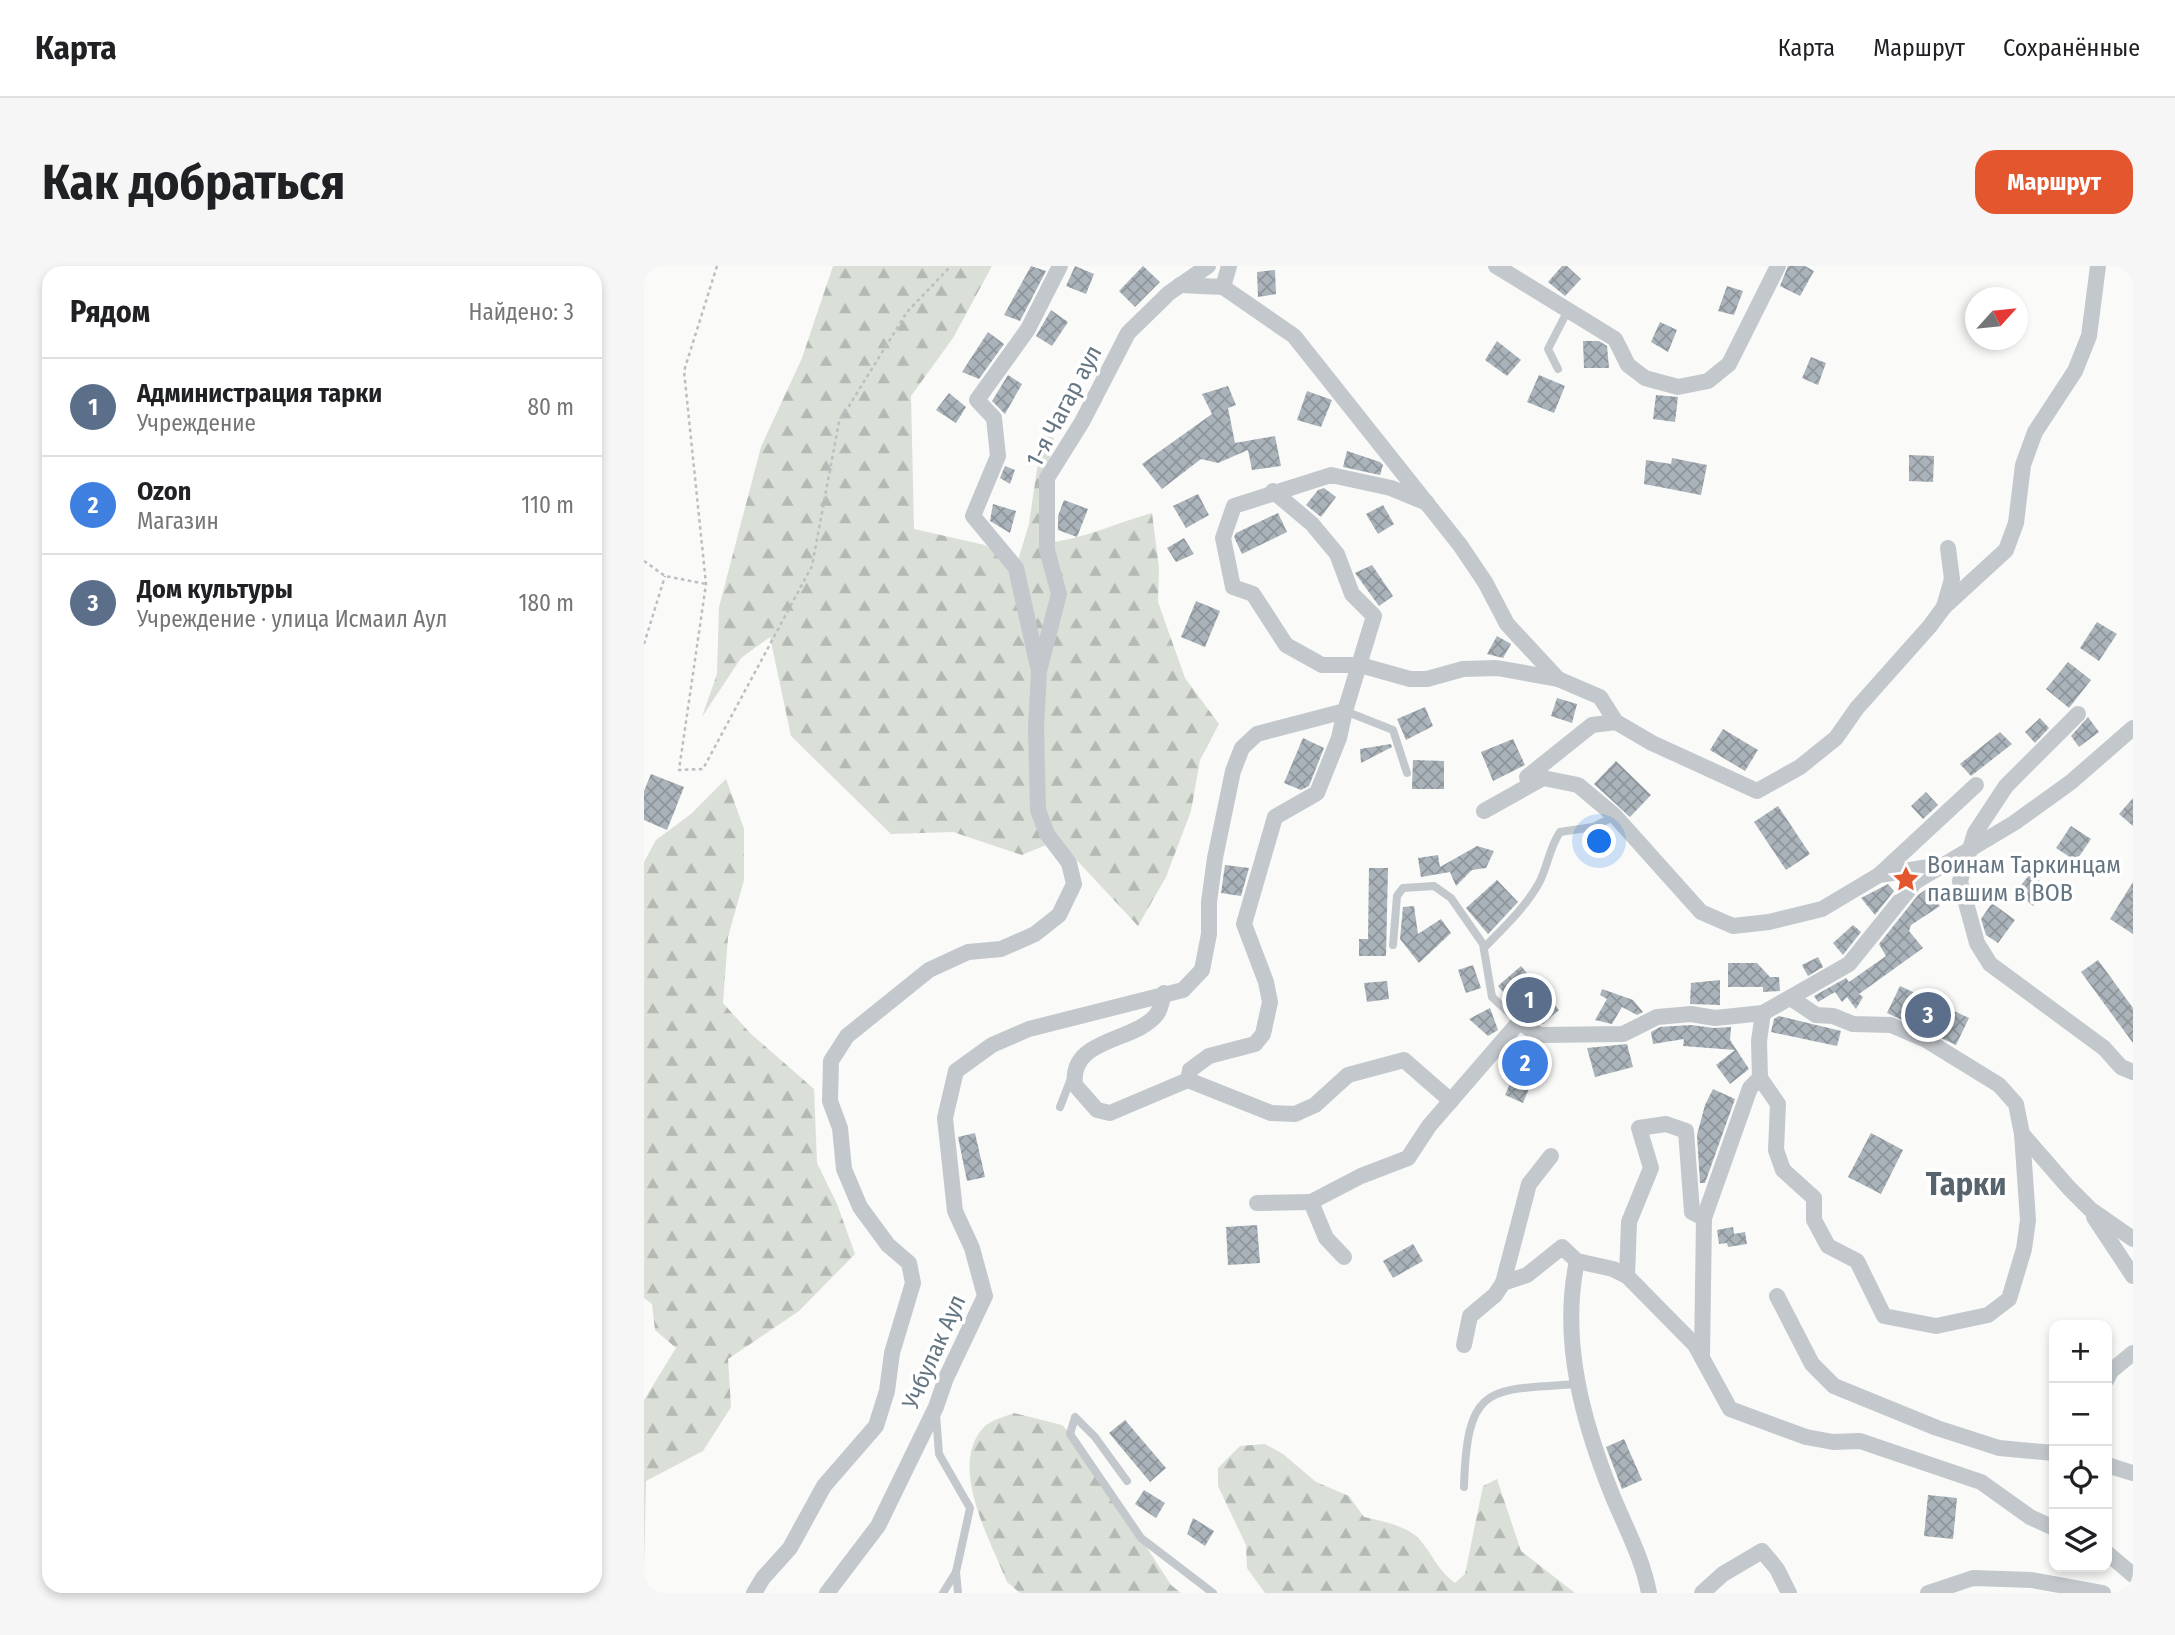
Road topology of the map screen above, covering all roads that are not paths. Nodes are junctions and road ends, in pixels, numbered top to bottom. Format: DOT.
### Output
graph roads {
  1 [pos="1060,266"];
  2 [pos="1207,266"];
  3 [pos="1229,266"];
  4 [pos="1496,266"];
  5 [pos="1778,266"];
  6 [pos="2098,266"];
  7 [pos="1180,285"];
  8 [pos="1223,286"];
  9 [pos="1568,310"];
  10 [pos="1558,369"];
  11 [pos="1273,491"];
  12 [pos="1427,503"];
  13 [pos="1948,548"];
  14 [pos="1944,607"];
  15 [pos="1360,665"];
  16 [pos="1039,671"];
  17 [pos="1558,679"];
  18 [pos="1345,711"];
  19 [pos="2078,714"];
  20 [pos="1616,722"];
  21 [pos="2133,728"];
  22 [pos="1407,773"];
  23 [pos="1976,785"];
  24 [pos="1615,816"];
  25 [pos="1970,852"];
  26 [pos="1949,864"];
  27 [pos="1879,875"];
  28 [pos="1393,945"];
  29 [pos="1484,948"];
  30 [pos="1164,993"];
  31 [pos="1792,999"];
  32 [pos="1763,1013"];
  33 [pos="1519,1022"];
  34 [pos="1075,1070"];
  35 [pos="2133,1072"];
  36 [pos="1760,1078"];
  37 [pos="1188,1080"];
  38 [pos="1451,1101"];
  39 [pos="1060,1107"];
  40 [pos="2022,1133"];
  41 [pos="1551,1156"];
  42 [pos="1311,1202"];
  43 [pos="1258,1203"];
  44 [pos="2090,1209"];
  45 [pos="1704,1218"];
  46 [pos="2133,1239"];
  47 [pos="1344,1256"];
  48 [pos="1577,1261"];
  49 [pos="913,1271"];
  50 [pos="1627,1276"];
  51 [pos="2133,1276"];
  52 [pos="1503,1283"];
  53 [pos="1777,1296"];
  54 [pos="1464,1345"];
  55 [pos="2133,1353"];
  56 [pos="1702,1359"];
  57 [pos="2112,1370"];
  58 [pos="1578,1384"];
  59 [pos="936,1408"];
  60 [pos="2049,1453"];
  61 [pos="2112,1466"];
  62 [pos="2133,1472"];
  63 [pos="1127,1481"];
  64 [pos="1464,1487"];
  65 [pos="2049,1526"];
  66 [pos="2112,1557"];
  67 [pos="956,1572"];
  68 [pos="2133,1575"];
  69 [pos="754,1593"];
  70 [pos="827,1593"];
  71 [pos="943,1593"];
  72 [pos="959,1593"];
  73 [pos="1213,1593"];
  74 [pos="1649,1593"];
  75 [pos="1702,1593"];
  76 [pos="1789,1593"];
  77 [pos="1928,1593"];
  78 [pos="2103,1593"];
  1 -- 16 [label="street"];
  2 -- 7 [label="street, 1-я Чагар аул"];
  3 -- 8 [label="street"];
  4 -- 9 [label="street"];
  5 -- 9 [label="street"];
  6 -- 14 [label="street"];
  7 -- 8 [label="street"];
  7 -- 16 [label="street, 1-я Чагар аул"];
  8 -- 12 [label="street"];
  9 -- 10 [label="lane"];
  11 -- 12 [label="street"];
  11 -- 15 [label="street"];
  11 -- 15 [label="street"];
  12 -- 17 [label="street"];
  13 -- 14 [label="street"];
  14 -- 20 [label="street"];
  15 -- 17 [label="street"];
  15 -- 18 [label="street"];
  16 -- 49 [label="street, 1-я Чагар аул"];
  17 -- 20 [label="street"];
  18 -- 22 [label="lane"];
  18 -- 30 [label="street, Учбулак Аул"];
  18 -- 37 [label="street"];
  19 -- 25 [label="street"];
  20 -- 24 [label="street"];
  21 -- 25 [label="street"];
  23 -- 27 [label="street"];
  24 -- 27 [label="street"];
  24 -- 29 [label="lane"];
  25 -- 26 [label="street"];
  25 -- 35 [label="street"];
  26 -- 27 [label="street"];
  26 -- 31 [label="street"];
  28 -- 29 [label="lane"];
  29 -- 33 [label="lane"];
  30 -- 34 [label="street"];
  30 -- 59 [label="street, Учбулак Аул"];
  31 -- 32 [label="street"];
  31 -- 40 [label="street"];
  32 -- 33 [label="street"];
  32 -- 36 [label="street"];
  33 -- 38 [label="street"];
  34 -- 37 [label="street"];
  34 -- 39 [label="lane"];
  36 -- 40 [label="street"];
  36 -- 45 [label="street"];
  37 -- 38 [label="street"];
  38 -- 42 [label="street"];
  40 -- 44 [label="street"];
  41 -- 52 [label="street"];
  42 -- 43 [label="street"];
  42 -- 47 [label="street"];
  44 -- 46 [label="street"];
  44 -- 51 [label="street"];
  45 -- 50 [label="street"];
  45 -- 56 [label="street"];
  48 -- 50 [label="street"];
  48 -- 52 [label="street"];
  48 -- 58 [label="street"];
  49 -- 69 [label="street, Учбулак Аул"];
  50 -- 56 [label="street"];
  52 -- 54 [label="street"];
  53 -- 60 [label="street"];
  55 -- 57 [label="street"];
  56 -- 65 [label="street"];
  58 -- 64 [label="lane"];
  58 -- 74 [label="street"];
  59 -- 67 [label="lane"];
  59 -- 70 [label="street, Учбулак Аул"];
  61 -- 62 [label="street"];
  63 -- 73 [label="lane"];
  66 -- 68 [label="street"];
  67 -- 71 [label="lane"];
  67 -- 72 [label="lane"];
  75 -- 76 [label="street"];
  77 -- 78 [label="street"];
}
